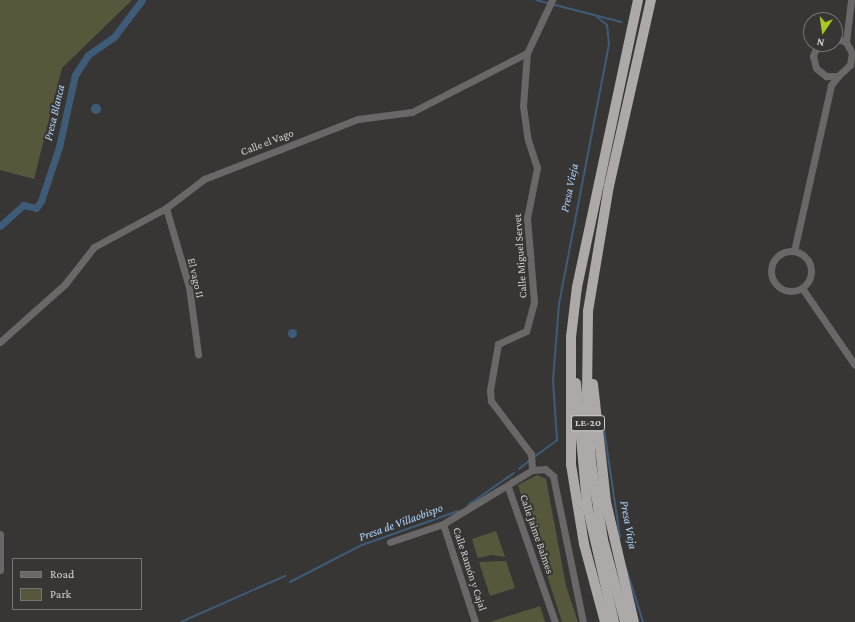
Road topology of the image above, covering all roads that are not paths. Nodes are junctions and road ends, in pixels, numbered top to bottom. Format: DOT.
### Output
graph roads {
  1 [pos="638,0"];
  2 [pos="651,0"];
  3 [pos="851,0"];
  4 [pos="549,3"];
  5 [pos="845,27"];
  6 [pos="843,41"];
  7 [pos="846,42"];
  8 [pos="816,52"];
  9 [pos="527,53"];
  10 [pos="826,76"];
  11 [pos="838,76"];
  12 [pos="831,86"];
  13 [pos="166,208"];
  14 [pos="602,220"];
  15 [pos="794,251"];
  16 [pos="583,263"];
  17 [pos="802,288"];
  18 [pos="0,342"];
  19 [pos="198,354"];
  20 [pos="855,365"];
  21 [pos="532,470"];
  22 [pos="508,487"];
  23 [pos="443,524"];
  24 [pos="0,534"];
  25 [pos="390,542"];
  26 [pos="0,570"];
  27 [pos="475,622"];
  28 [pos="555,622"];
  29 [pos="583,622"];
  30 [pos="605,622"];
  31 [pos="614,622"];
  32 [pos="625,622"];
  33 [pos="634,622"];
  1 -- 16 [label="highway, LE-20"];
  2 -- 14 [label="highway, LE-20"];
  3 -- 5 [label="street"];
  4 -- 9 [label="street"];
  5 -- 7 [label="street"];
  6 -- 7 [label="street"];
  7 -- 11 [label="street"];
  8 -- 10 [label="street"];
  9 -- 13 [label="street, Calle el Vago"];
  9 -- 21 [label="street, Calle Miguel Servet"];
  10 -- 11 [label="street"];
  10 -- 12 [label="street"];
  11 -- 12 [label="street"];
  12 -- 15 [label="street"];
  13 -- 18 [label="street, Calle el Vago"];
  13 -- 19 [label="street, El vago II"];
  14 -- 32 [label="highway, LE-20"];
  14 -- 33 [label="highway"];
  15 -- 17 [label="street"];
  15 -- 17 [label="street"];
  16 -- 30 [label="highway"];
  16 -- 31 [label="highway, LE-20"];
  17 -- 20 [label="street"];
  21 -- 22 [label="street"];
  21 -- 29 [label="street"];
  22 -- 23 [label="street, Calle Jaime Balmes"];
  22 -- 28 [label="street, Calle Jaime Balmes"];
  23 -- 25 [label="street, Calle Jaime Balmes"];
  23 -- 27 [label="street, Calle Ramón y Cajal"];
  24 -- 26 [label="street"];
}
